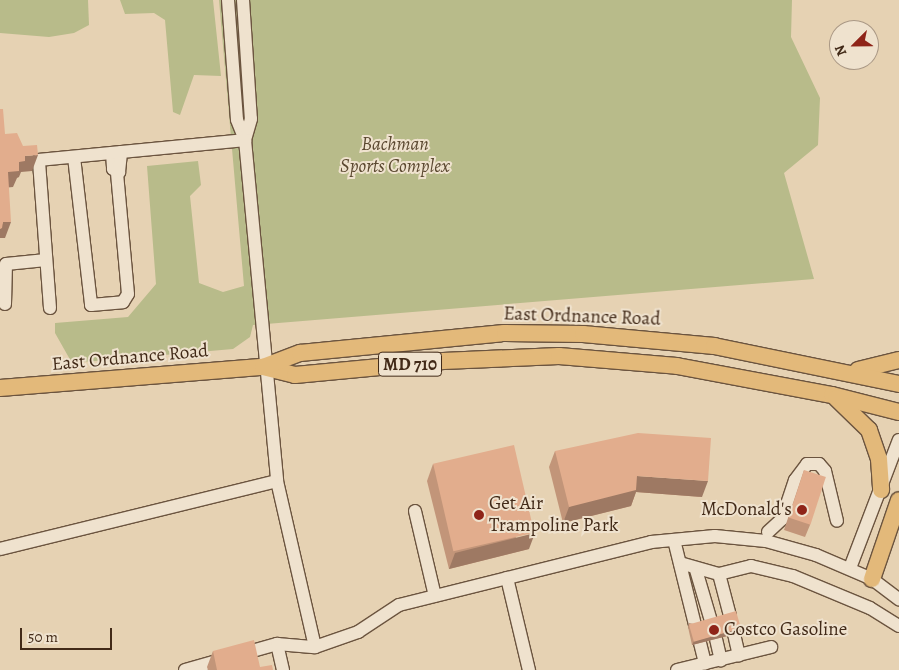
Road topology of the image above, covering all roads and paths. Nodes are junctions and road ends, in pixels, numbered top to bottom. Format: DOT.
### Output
graph roads {
  1 [pos="228,0"];
  2 [pos="243,0"];
  3 [pos="245,140"];
  4 [pos="117,152"];
  5 [pos="78,156"];
  6 [pos="46,260"];
  7 [pos="5,304"];
  8 [pos="50,308"];
  9 [pos="899,360"];
  10 [pos="264,367"];
  11 [pos="848,371"];
  12 [pos="899,384"];
  13 [pos="0,388"];
  14 [pos="832,395"];
  15 [pos="899,412"];
  16 [pos="899,440"];
  17 [pos="277,481"];
  18 [pos="881,490"];
  19 [pos="899,500"];
  20 [pos="415,511"];
  21 [pos="837,521"];
  22 [pos="768,532"];
  23 [pos="674,540"];
  24 [pos="0,549"];
  25 [pos="680,563"];
  26 [pos="850,568"];
  27 [pos="696,570"];
  28 [pos="719,574"];
  29 [pos="507,578"];
  30 [pos="872,579"];
  31 [pos="435,596"];
  32 [pos="899,599"];
  33 [pos="730,616"];
  34 [pos="711,621"];
  35 [pos="695,625"];
  36 [pos="899,626"];
  37 [pos="734,634"];
  38 [pos="716,639"];
  39 [pos="700,643"];
  40 [pos="277,644"];
  41 [pos="315,647"];
  42 [pos="771,647"];
  43 [pos="739,655"];
  44 [pos="721,660"];
  45 [pos="705,664"];
  46 [pos="184,670"];
  47 [pos="283,670"];
  48 [pos="529,670"];
  49 [pos="677,670"];
  1 -- 3 [label="lane"];
  2 -- 3 [label="lane"];
  3 -- 4 [label="lane"];
  3 -- 10 [label="lane"];
  4 -- 5 [label="lane"];
  4 -- 5 [label="lane"];
  5 -- 6 [label="lane"];
  6 -- 7 [label="lane"];
  6 -- 8 [label="lane"];
  9 -- 11 [label="main road"];
  10 -- 11 [label="main road, East Ordnance Road / MD 710"];
  10 -- 13 [label="main road, East Ordnance Road / MD 710"];
  10 -- 14 [label="main road, East Ordnance Road / MD 710"];
  10 -- 17 [label="lane"];
  11 -- 12 [label="main road, East Ordnance Road / MD 710"];
  14 -- 15 [label="main road, East Ordnance Road / MD 710"];
  14 -- 18 [label="main road"];
  16 -- 18 [label="lane"];
  17 -- 24 [label="lane"];
  17 -- 41 [label="lane"];
  18 -- 26 [label="lane"];
  19 -- 30 [label="main road"];
  20 -- 31 [label="lane"];
  21 -- 22 [label="lane"];
  23 -- 25 [label="lane"];
  23 -- 26 [label="lane"];
  23 -- 29 [label="lane"];
  25 -- 27 [label="lane"];
  25 -- 35 [label="lane"];
  26 -- 30 [label="lane"];
  27 -- 28 [label="lane"];
  27 -- 34 [label="lane"];
  28 -- 33 [label="lane"];
  28 -- 36 [label="lane"];
  29 -- 31 [label="lane"];
  29 -- 48 [label="lane"];
  30 -- 32 [label="lane"];
  31 -- 41 [label="lane"];
  37 -- 43 [label="lane"];
  38 -- 44 [label="lane"];
  39 -- 45 [label="lane"];
  40 -- 41 [label="lane"];
  40 -- 46 [label="lane"];
  40 -- 47 [label="lane"];
  42 -- 43 [label="lane"];
  43 -- 44 [label="lane"];
  44 -- 45 [label="lane"];
  45 -- 49 [label="lane"];
}
